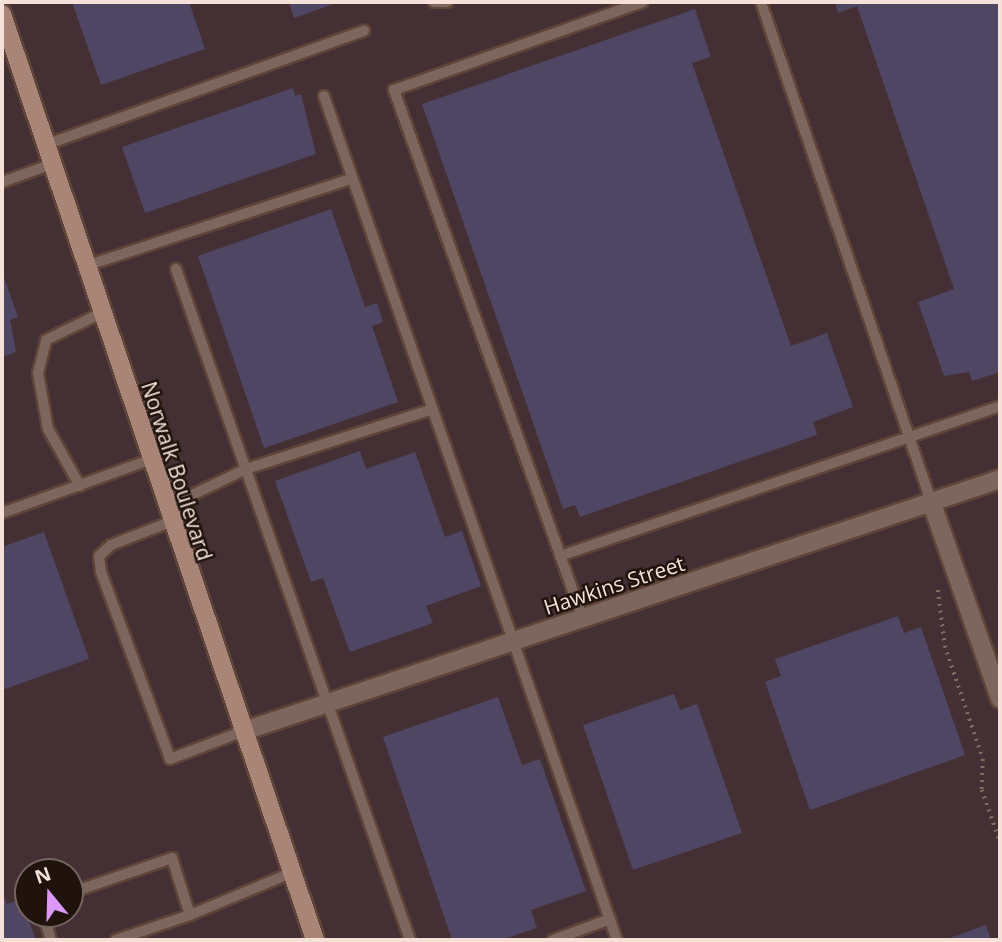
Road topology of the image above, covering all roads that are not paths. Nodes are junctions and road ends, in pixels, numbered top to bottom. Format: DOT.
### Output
graph roads {
  1 [pos="433,2"];
  2 [pos="447,2"];
  3 [pos="643,2"];
  4 [pos="761,2"];
  5 [pos="2,14"];
  6 [pos="364,31"];
  7 [pos="324,96"];
  8 [pos="45,145"];
  9 [pos="52,164"];
  10 [pos="351,179"];
  11 [pos="2,182"];
  12 [pos="86,266"];
  13 [pos="177,269"];
  14 [pos="101,313"];
  15 [pos="1000,406"];
  16 [pos="430,410"];
  17 [pos="908,438"];
  18 [pos="149,460"];
  19 [pos="246,469"];
  20 [pos="1000,479"];
  21 [pos="80,486"];
  22 [pos="932,504"];
  23 [pos="2,513"];
  24 [pos="168,515"];
  25 [pos="560,556"];
  26 [pos="583,620"];
  27 [pos="513,642"];
  28 [pos="1000,698"];
  29 [pos="328,704"];
  30 [pos="241,732"];
  31 [pos="291,873"];
  32 [pos="84,887"];
  33 [pos="190,915"];
  34 [pos="610,919"];
  35 [pos="116,940"];
  36 [pos="315,940"];
  37 [pos="411,940"];
  38 [pos="553,940"];
  39 [pos="617,940"];
  1 -- 2 [label="lane"];
  3 -- 25 [label="lane"];
  4 -- 17 [label="lane"];
  5 -- 8 [label="main road, Norwalk Boulevard"];
  6 -- 8 [label="lane"];
  7 -- 10 [label="lane"];
  8 -- 9 [label="main road, Norwalk Boulevard"];
  9 -- 11 [label="lane"];
  9 -- 12 [label="main road, Norwalk Boulevard"];
  10 -- 12 [label="lane"];
  10 -- 16 [label="lane"];
  12 -- 14 [label="main road, Norwalk Boulevard"];
  13 -- 19 [label="lane"];
  14 -- 18 [label="main road, Norwalk Boulevard"];
  14 -- 21 [label="lane"];
  15 -- 17 [label="lane"];
  16 -- 19 [label="lane"];
  16 -- 27 [label="lane"];
  17 -- 22 [label="lane"];
  17 -- 25 [label="lane"];
  18 -- 21 [label="lane"];
  18 -- 24 [label="main road, Norwalk Boulevard"];
  19 -- 24 [label="lane"];
  19 -- 29 [label="lane"];
  20 -- 22 [label="street, Hawkins Street"];
  21 -- 23 [label="lane"];
  22 -- 26 [label="street, Hawkins Street"];
  22 -- 28 [label="street"];
  24 -- 30 [label="main road, Norwalk Boulevard"];
  24 -- 30 [label="lane"];
  25 -- 26 [label="lane"];
  26 -- 27 [label="street, Hawkins Street"];
  27 -- 29 [label="street, Hawkins Street"];
  27 -- 34 [label="lane"];
  29 -- 30 [label="street, Hawkins Street"];
  29 -- 37 [label="lane"];
  30 -- 31 [label="main road, Norwalk Boulevard"];
  31 -- 33 [label="lane"];
  31 -- 36 [label="main road, Norwalk Boulevard"];
  32 -- 33 [label="lane"];
  33 -- 35 [label="lane"];
  34 -- 38 [label="lane"];
  34 -- 39 [label="lane"];
}
